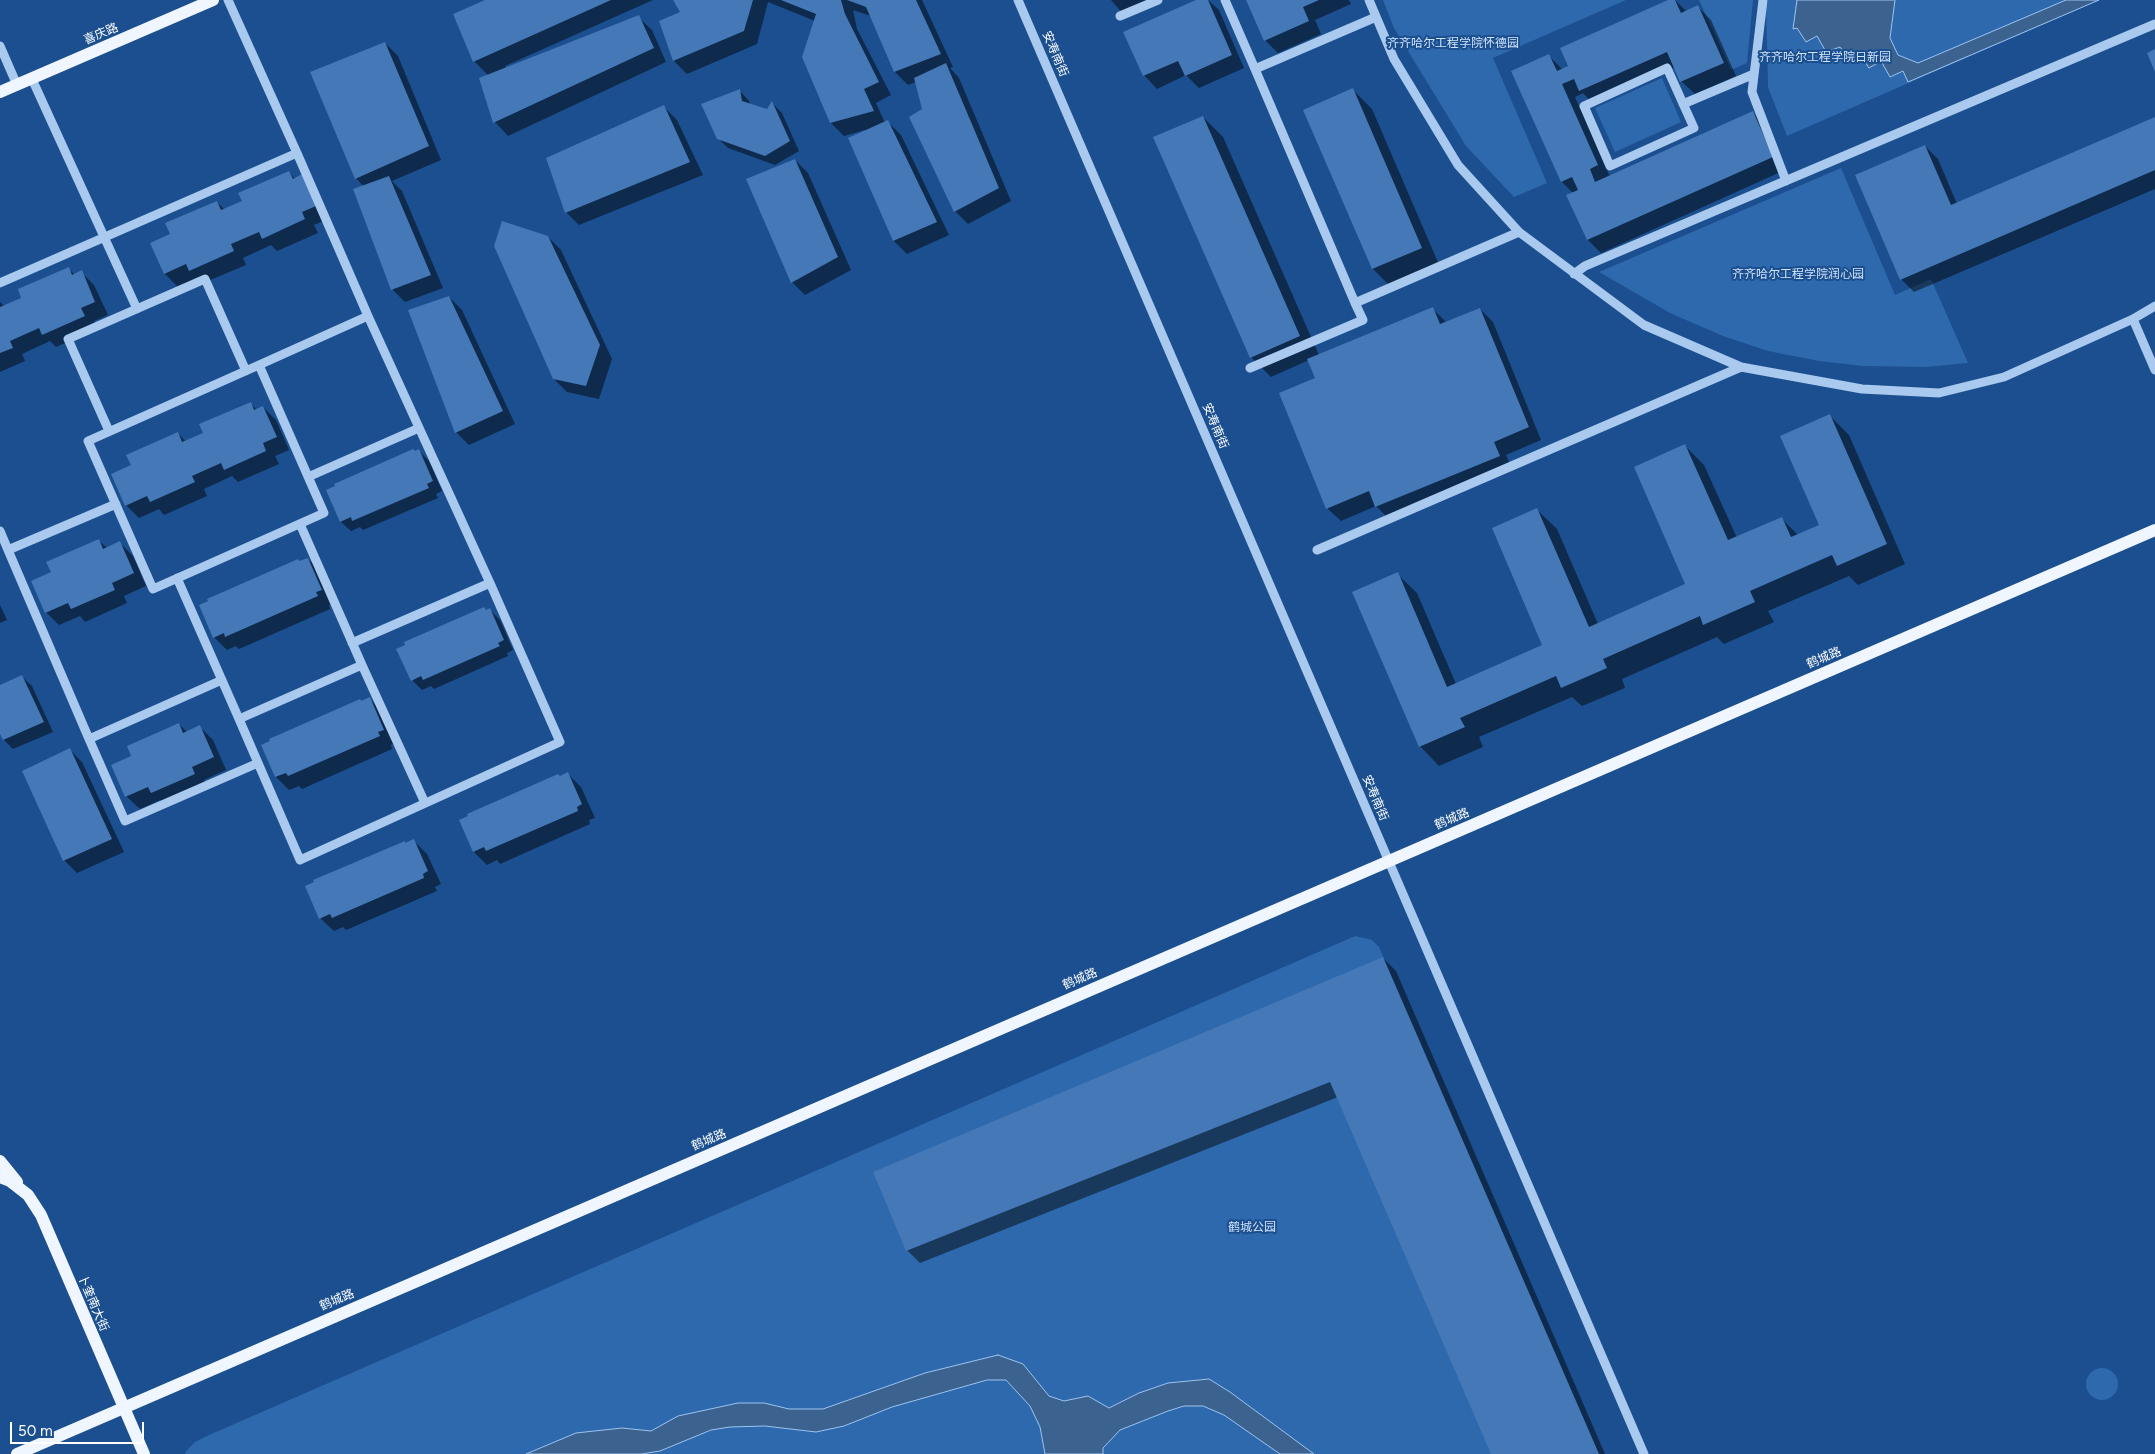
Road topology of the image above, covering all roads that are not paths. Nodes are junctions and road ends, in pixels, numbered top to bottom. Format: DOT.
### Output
graph roads {
  1 [pos="213,0"];
  2 [pos="228,0"];
  3 [pos="1018,0"];
  4 [pos="1158,0"];
  5 [pos="1225,0"];
  6 [pos="1369,0"];
  7 [pos="1762,0"];
  8 [pos="1120,16"];
  9 [pos="1376,17"];
  10 [pos="2155,24"];
  11 [pos="0,46"];
  12 [pos="1255,70"];
  13 [pos="1754,74"];
  14 [pos="32,79"];
  15 [pos="17,85"];
  16 [pos="0,92"];
  17 [pos="1683,104"];
  18 [pos="297,153"];
  19 [pos="1786,181"];
  20 [pos="1519,232"];
  21 [pos="104,237"];
  22 [pos="1574,274"];
  23 [pos="0,283"];
  24 [pos="1355,303"];
  25 [pos="2155,306"];
  26 [pos="137,309"];
  27 [pos="368,316"];
  28 [pos="2133,318"];
  29 [pos="259,365"];
  30 [pos="1741,367"];
  31 [pos="1250,368"];
  32 [pos="2155,370"];
  33 [pos="246,371"];
  34 [pos="419,428"];
  35 [pos="109,432"];
  36 [pos="308,477"];
  37 [pos="116,504"];
  38 [pos="300,524"];
  39 [pos="2155,530"];
  40 [pos="0,531"];
  41 [pos="8,550"];
  42 [pos="1317,550"];
  43 [pos="177,578"];
  44 [pos="490,584"];
  45 [pos="352,643"];
  46 [pos="362,665"];
  47 [pos="222,680"];
  48 [pos="238,719"];
  49 [pos="89,738"];
  50 [pos="258,763"];
  51 [pos="425,803"];
  52 [pos="1388,861"];
  53 [pos="0,1162"];
  54 [pos="0,1177"];
  55 [pos="28,1195"];
  56 [pos="123,1407"];
  57 [pos="17,1454"];
  58 [pos="144,1454"];
  59 [pos="1644,1454"];
  1 -- 14 [label="main road, 喜庆路"];
  2 -- 18 [label="street"];
  3 -- 52 [label="street, 安寿南街"];
  4 -- 8 [label="street"];
  5 -- 12 [label="street"];
  6 -- 9 [label="street"];
  7 -- 13 [label="street"];
  9 -- 12 [label="street"];
  9 -- 20 [label="street"];
  10 -- 19 [label="street"];
  11 -- 15 [label="street"];
  12 -- 24 [label="street"];
  13 -- 17 [label="street"];
  13 -- 19 [label="street"];
  14 -- 15 [label="main road, 喜庆路"];
  14 -- 21 [label="street"];
  15 -- 16 [label="main road, 喜庆路"];
  17 -- 17 [label="street"];
  18 -- 21 [label="street"];
  18 -- 27 [label="street"];
  19 -- 22 [label="street"];
  20 -- 22 [label="street"];
  20 -- 24 [label="street"];
  21 -- 23 [label="street"];
  21 -- 26 [label="street"];
  22 -- 30 [label="street"];
  24 -- 31 [label="street"];
  25 -- 28 [label="street"];
  26 -- 33 [label="street"];
  26 -- 35 [label="street"];
  27 -- 29 [label="street"];
  27 -- 34 [label="street"];
  28 -- 30 [label="street"];
  28 -- 32 [label="street"];
  29 -- 33 [label="street"];
  29 -- 36 [label="street"];
  30 -- 42 [label="street"];
  33 -- 35 [label="street"];
  34 -- 36 [label="street"];
  34 -- 44 [label="street"];
  35 -- 37 [label="street"];
  36 -- 38 [label="street"];
  37 -- 41 [label="street"];
  37 -- 43 [label="street"];
  38 -- 43 [label="street"];
  38 -- 45 [label="street"];
  39 -- 52 [label="main road, 鹤城路"];
  40 -- 41 [label="street"];
  41 -- 49 [label="street"];
  43 -- 47 [label="street"];
  44 -- 45 [label="street"];
  44 -- 51 [label="street"];
  45 -- 46 [label="street"];
  46 -- 48 [label="street"];
  46 -- 51 [label="street"];
  47 -- 48 [label="street"];
  47 -- 49 [label="street"];
  48 -- 50 [label="street"];
  49 -- 50 [label="street"];
  50 -- 51 [label="street"];
  52 -- 56 [label="main road, 鹤城路"];
  52 -- 59 [label="street, 安寿南街"];
  53 -- 55 [label="main road"];
  54 -- 55 [label="main road, 卜奎南大街"];
  55 -- 56 [label="main road, 卜奎南大街"];
  56 -- 57 [label="main road, 鹤城路"];
  56 -- 58 [label="main road, 卜奎南大街"];
}
